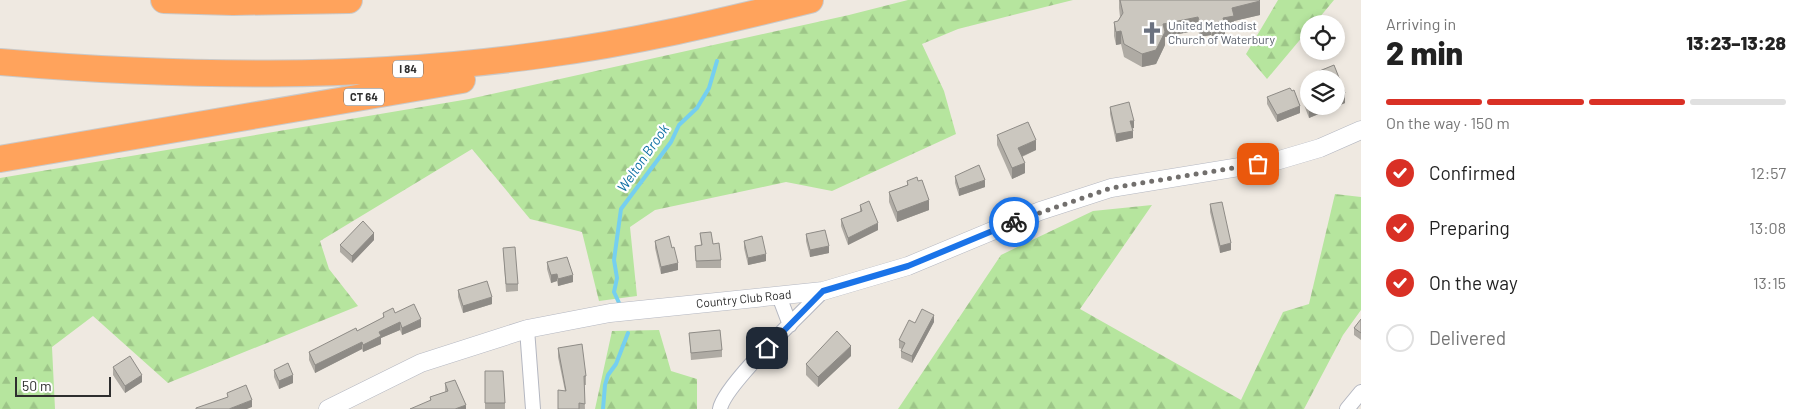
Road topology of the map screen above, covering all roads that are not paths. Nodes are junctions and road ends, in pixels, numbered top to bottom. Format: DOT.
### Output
graph roads {
  1 [pos="164,0"];
  2 [pos="349,0"];
  3 [pos="810,0"];
  4 [pos="726,20"];
  5 [pos="0,62"];
  6 [pos="1361,130"];
  7 [pos="0,159"];
  8 [pos="823,291"];
  9 [pos="779,296"];
  10 [pos="790,325"];
  11 [pos="527,329"];
  12 [pos="1361,392"];
  13 [pos="328,409"];
  14 [pos="533,409"];
  15 [pos="720,409"];
  16 [pos="1347,409"];
  1 -- 2 [label="highway"];
  3 -- 4 [label="highway, I 84"];
  4 -- 5 [label="highway, I 84"];
  4 -- 7 [label="highway, CT 64"];
  6 -- 8 [label="street, Country Club Road"];
  8 -- 9 [label="street, Country Club Road"];
  8 -- 10 [label="street"];
  9 -- 10 [label="street"];
  9 -- 11 [label="street, Country Club Road"];
  10 -- 15 [label="street"];
  11 -- 13 [label="street, Country Club Road"];
  11 -- 14 [label="street"];
  12 -- 16 [label="street"];
}
